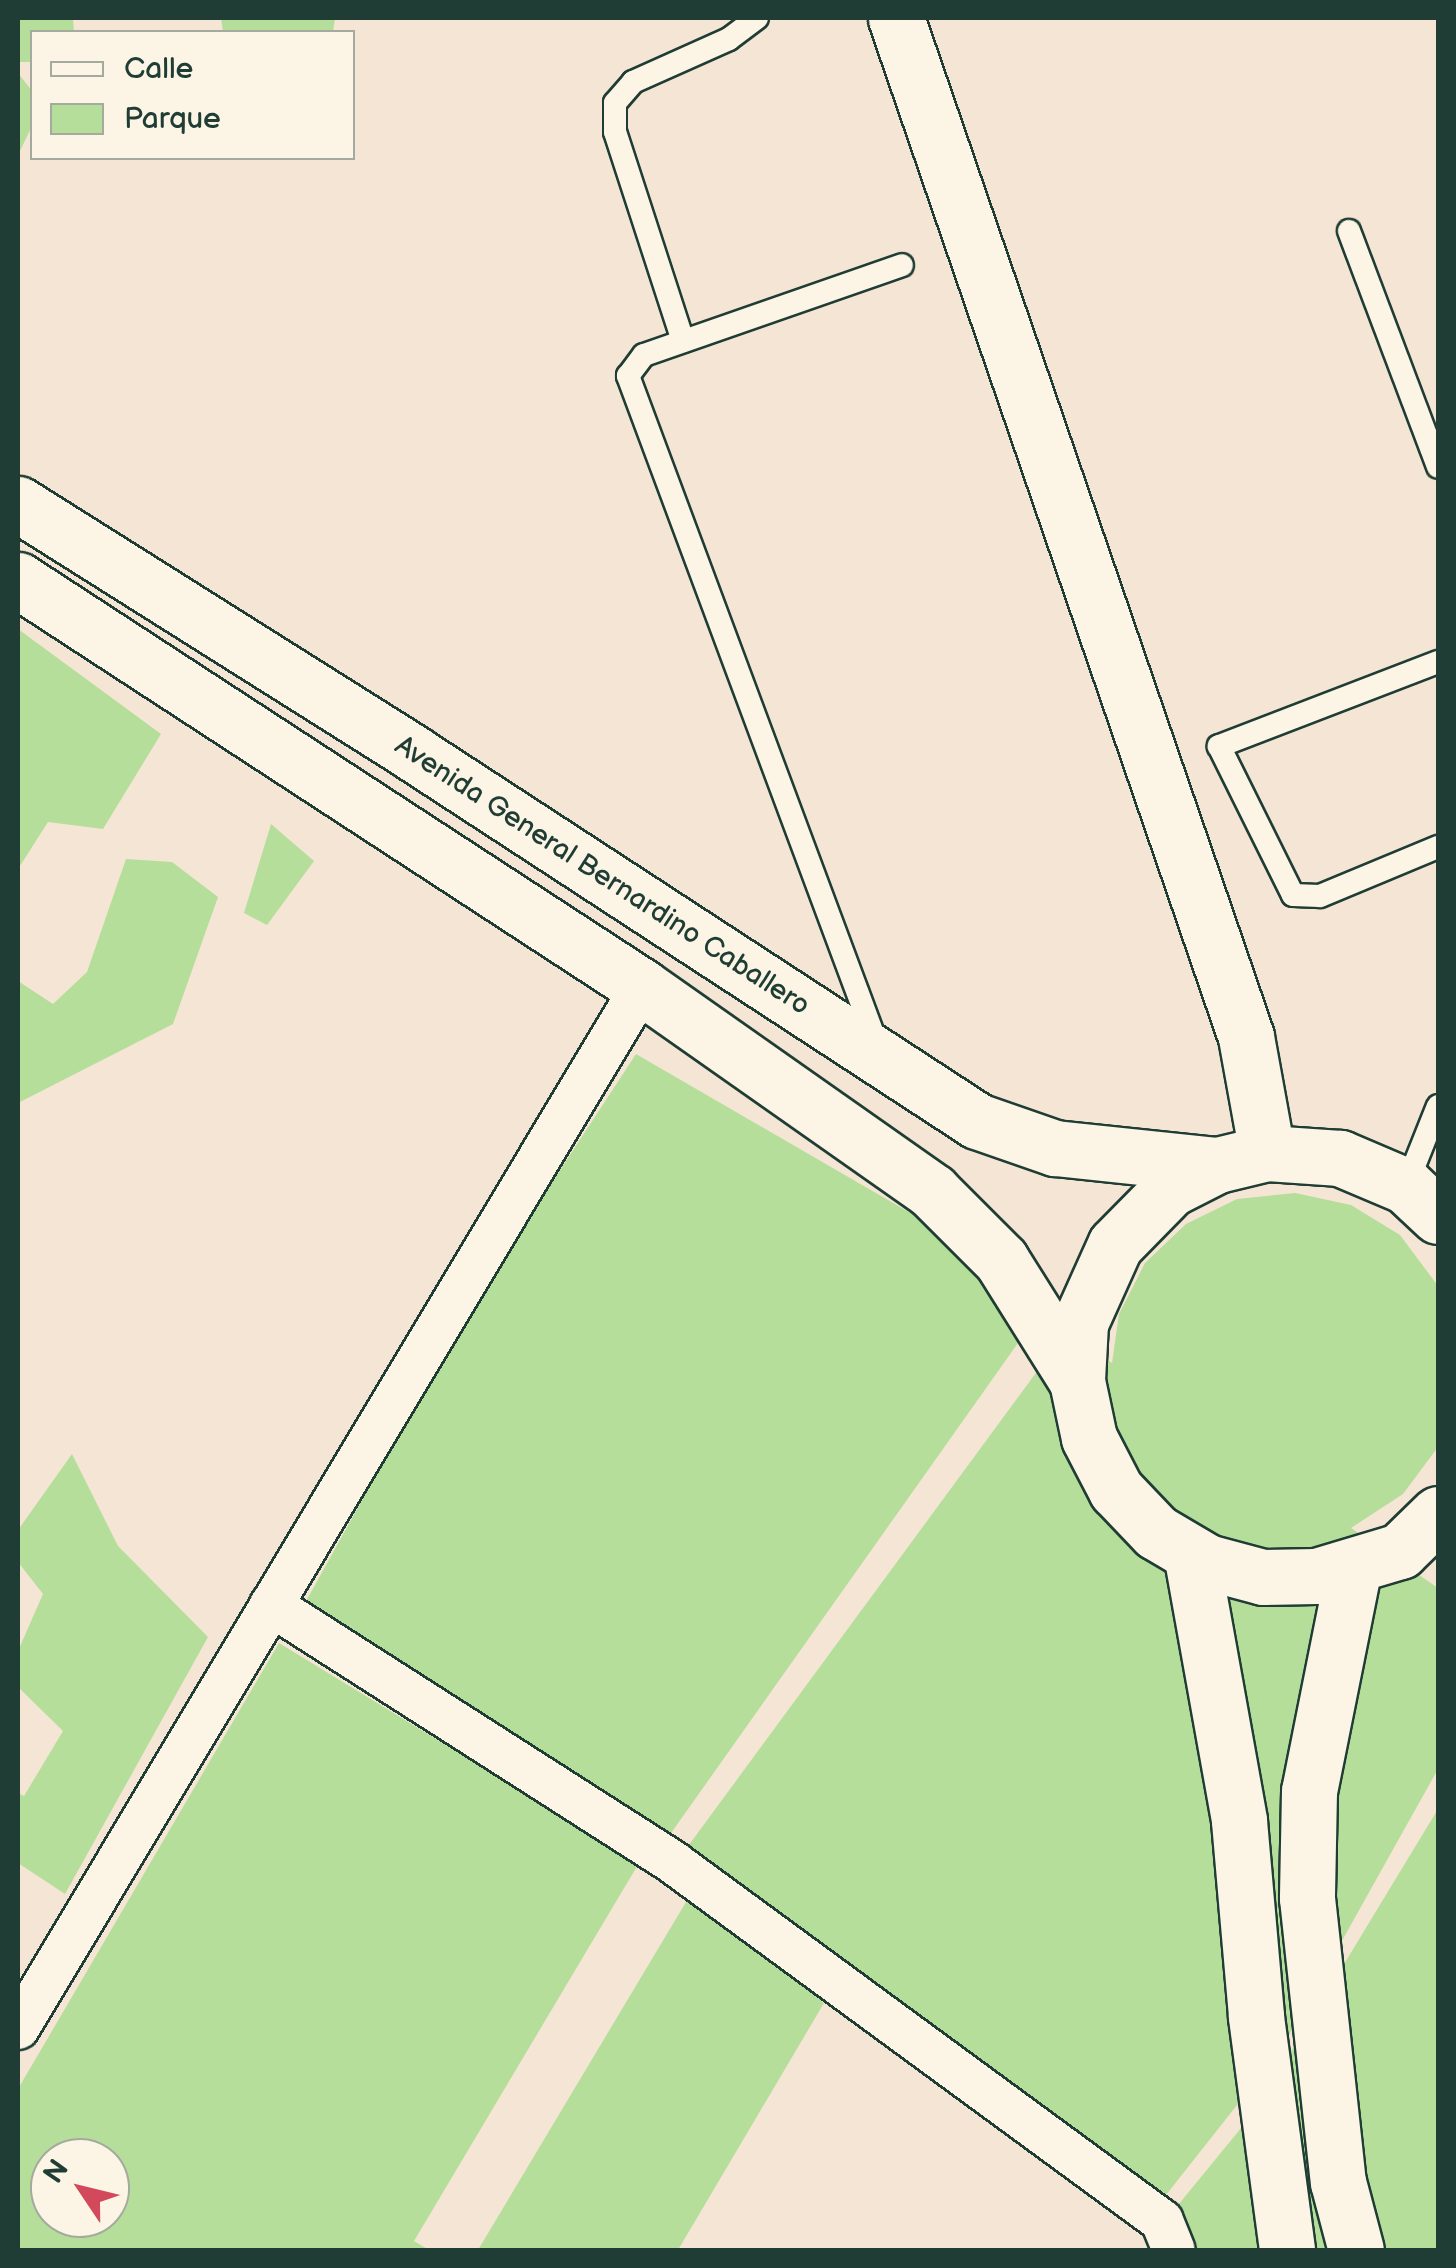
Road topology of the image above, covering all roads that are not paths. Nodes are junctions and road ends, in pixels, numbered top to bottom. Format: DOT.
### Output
graph roads {
  1 [pos="757,18"];
  2 [pos="896,18"];
  3 [pos="1350,231"];
  4 [pos="902,265"];
  5 [pos="683,341"];
  6 [pos="1438,467"];
  7 [pos="18,504"];
  8 [pos="18,580"];
  9 [pos="1438,662"];
  10 [pos="1438,847"];
  11 [pos="642,987"];
  12 [pos="882,1060"];
  13 [pos="1438,1106"];
  14 [pos="1242,1159"];
  15 [pos="1422,1201"];
  16 [pos="1077,1381"];
  17 [pos="1438,1514"];
  18 [pos="1191,1552"];
  19 [pos="1354,1566"];
  20 [pos="271,1605"];
  21 [pos="18,2028"];
  22 [pos="1174,2250"];
  23 [pos="1287,2250"];
  24 [pos="1356,2250"];
  1 -- 5 [label="lane"];
  2 -- 14 [label="main road"];
  3 -- 6 [label="lane"];
  4 -- 5 [label="lane"];
  5 -- 12 [label="lane"];
  7 -- 12 [label="main road, Avenida General Bernardino Caballero"];
  8 -- 11 [label="main road"];
  9 -- 10 [label="lane"];
  11 -- 16 [label="main road"];
  11 -- 20 [label="street"];
  12 -- 14 [label="main road, Avenida General Bernardino Caballero"];
  13 -- 15 [label="lane"];
  14 -- 15 [label="main road, Avenida General Bernardino Caballero"];
  14 -- 16 [label="main road"];
  16 -- 18 [label="main road"];
  17 -- 19 [label="main road"];
  18 -- 19 [label="main road"];
  18 -- 23 [label="main road"];
  19 -- 24 [label="main road"];
  20 -- 21 [label="street"];
  20 -- 22 [label="street"];
}
